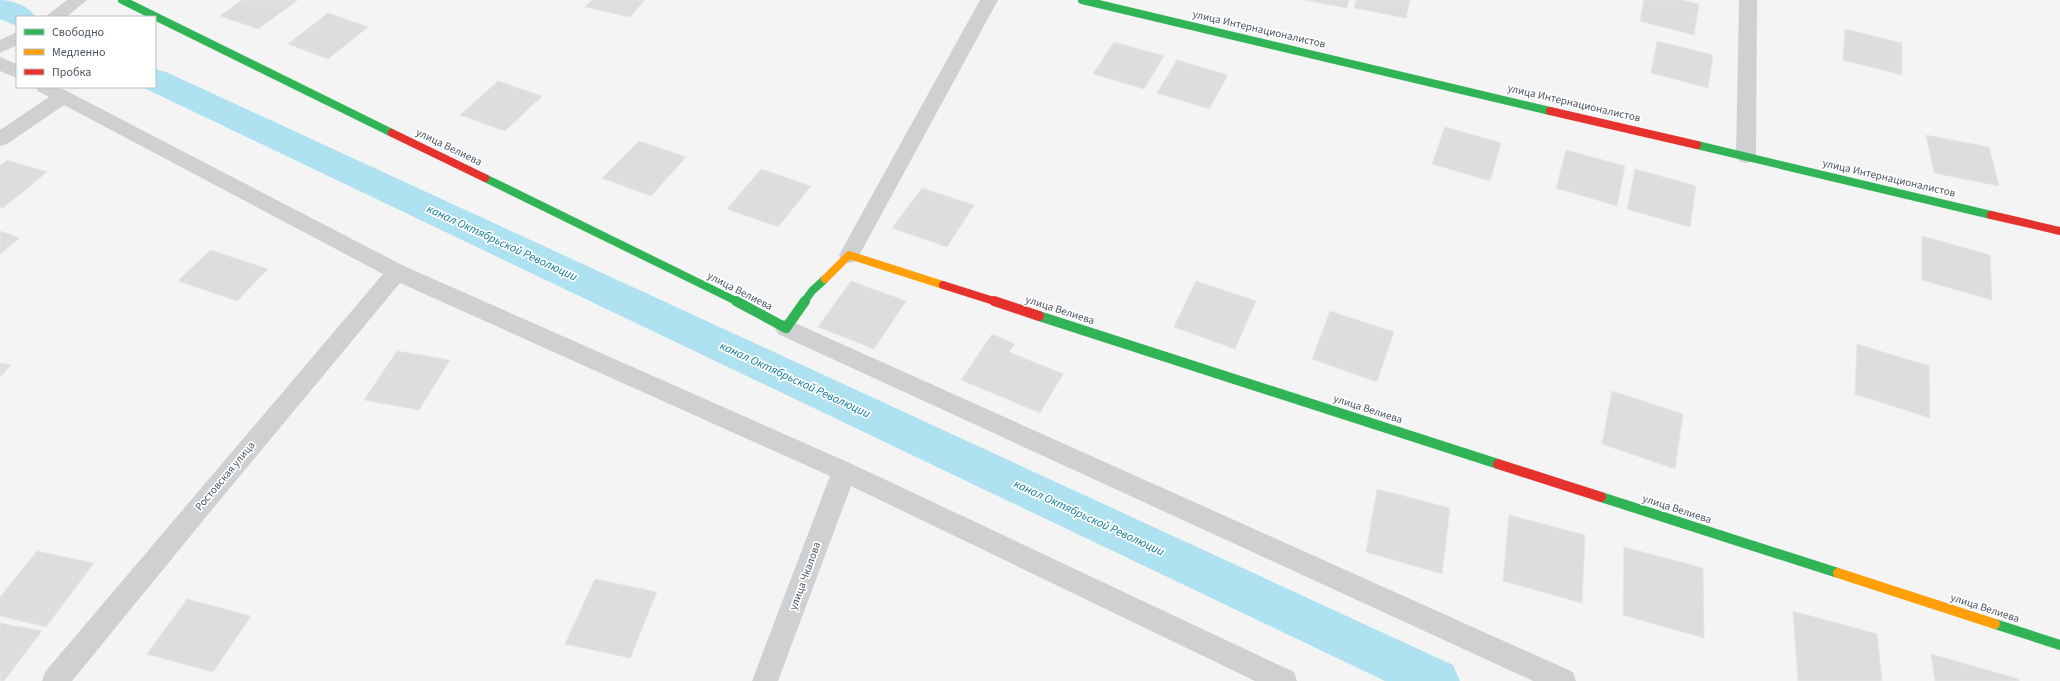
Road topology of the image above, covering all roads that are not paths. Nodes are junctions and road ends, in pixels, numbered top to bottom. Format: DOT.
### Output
graph roads {
  1 [pos="78,0"];
  2 [pos="122,0"];
  3 [pos="989,0"];
  4 [pos="1082,0"];
  5 [pos="1748,0"];
  6 [pos="59,14"];
  7 [pos="155,16"];
  8 [pos="156,17"];
  9 [pos="0,63"];
  10 [pos="16,71"];
  11 [pos="54,92"];
  12 [pos="0,139"];
  13 [pos="1746,156"];
  14 [pos="2060,231"];
  15 [pos="849,255"];
  16 [pos="397,272"];
  17 [pos="786,328"];
  18 [pos="844,471"];
  19 [pos="2060,644"];
  20 [pos="55,681"];
  21 [pos="765,681"];
  22 [pos="1284,681"];
  23 [pos="1563,681"];
  1 -- 6 [label="street"];
  2 -- 7 [label="street, улица Велиева"];
  3 -- 15 [label="street"];
  4 -- 13 [label="street, улица Интернационалистов"];
  5 -- 13 [label="street"];
  8 -- 17 [label="street, улица Велиева"];
  9 -- 10 [label="street"];
  11 -- 12 [label="street"];
  11 -- 16 [label="street"];
  13 -- 14 [label="street, улица Интернационалистов"];
  15 -- 17 [label="street"];
  15 -- 19 [label="street, улица Велиева"];
  16 -- 18 [label="street"];
  16 -- 20 [label="street, Ростовская улица"];
  17 -- 23 [label="street"];
  18 -- 21 [label="street, улица Чкалова"];
  18 -- 22 [label="street"];
}
